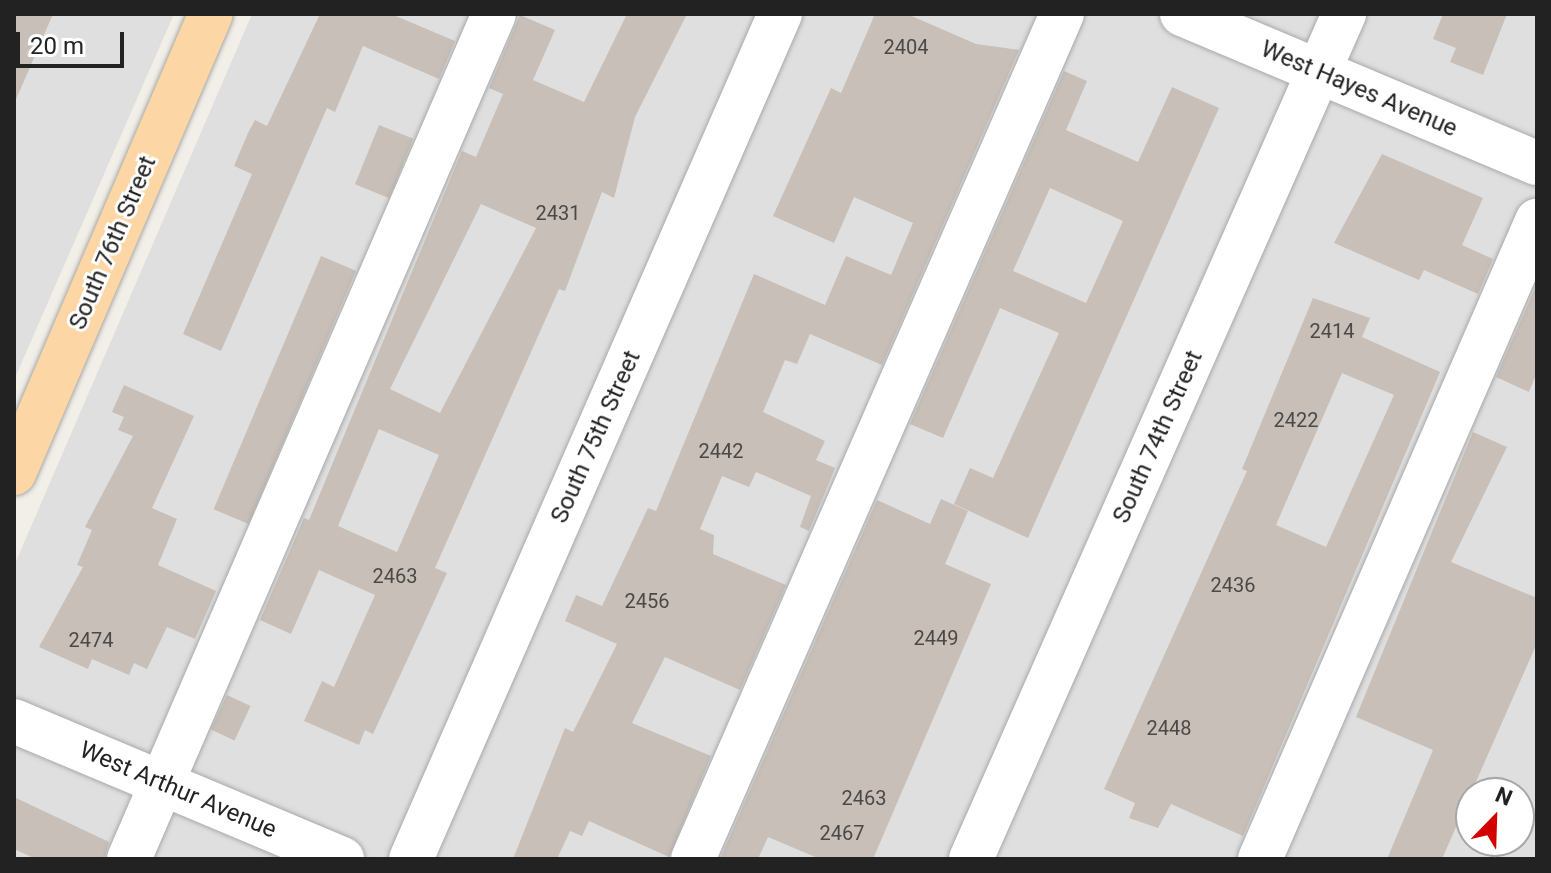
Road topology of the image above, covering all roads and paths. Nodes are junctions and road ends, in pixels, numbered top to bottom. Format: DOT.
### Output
graph roads {
  1 [pos="211,14"];
  2 [pos="494,14"];
  3 [pos="780,14"];
  4 [pos="1062,14"];
  5 [pos="1182,14"];
  6 [pos="1344,14"];
  7 [pos="1319,72"];
  8 [pos="1537,163"];
  9 [pos="1537,221"];
  10 [pos="14,473"];
  11 [pos="14,721"];
  12 [pos="163,783"];
  13 [pos="129,859"];
  14 [pos="342,859"];
  15 [pos="411,859"];
  16 [pos="693,859"];
  17 [pos="971,859"];
  18 [pos="1260,859"];
  1 -- 10 [label="main road, South 76th Street"];
  2 -- 12 [label="street"];
  3 -- 15 [label="street, South 75th Street"];
  4 -- 16 [label="street"];
  5 -- 7 [label="street, West Hayes Avenue"];
  6 -- 7 [label="street, South 74th Street"];
  7 -- 8 [label="street, West Hayes Avenue"];
  7 -- 17 [label="street, South 74th Street"];
  9 -- 18 [label="street"];
  11 -- 12 [label="street, West Arthur Avenue"];
  12 -- 13 [label="street"];
  12 -- 14 [label="street, West Arthur Avenue"];
}
